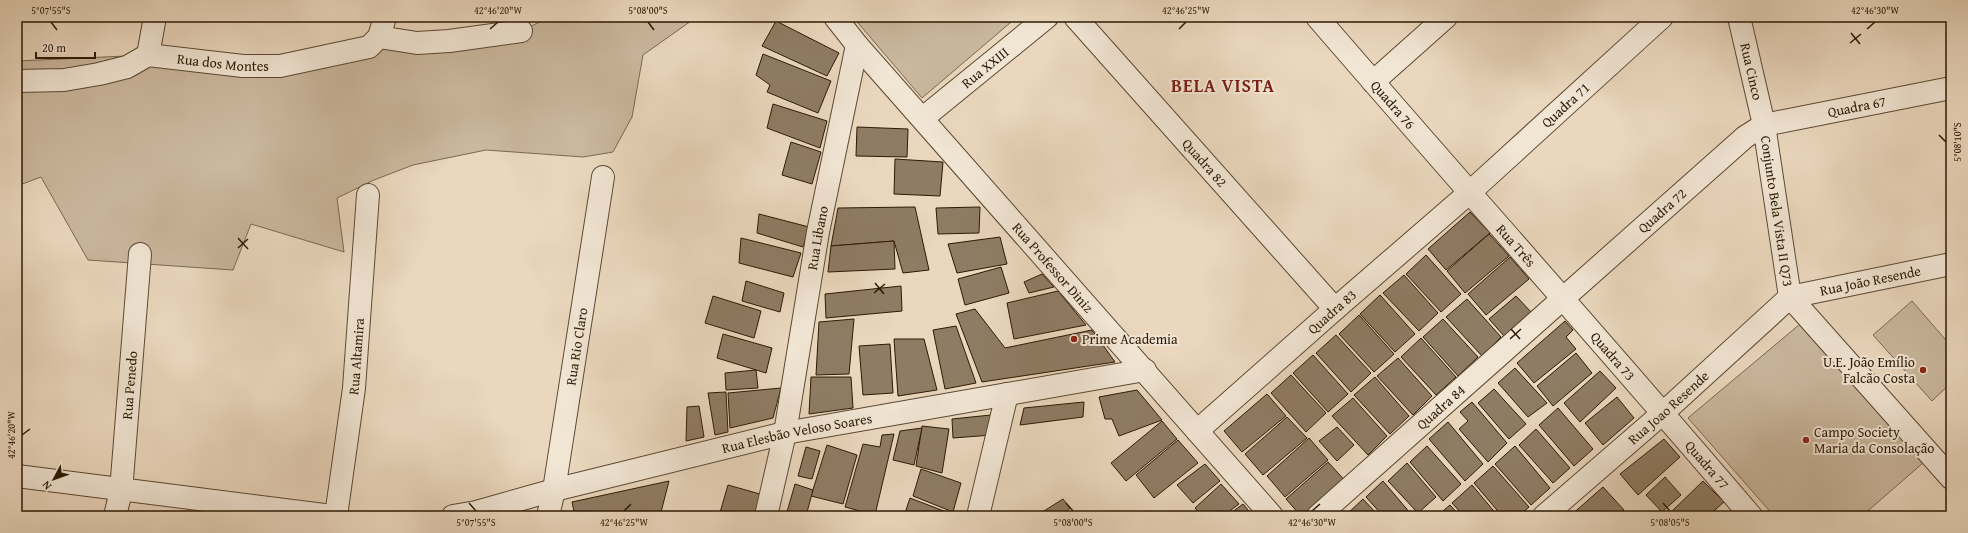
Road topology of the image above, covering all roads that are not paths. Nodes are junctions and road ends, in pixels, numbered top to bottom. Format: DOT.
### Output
graph roads {
  1 [pos="155,17"];
  2 [pos="835,17"];
  3 [pos="1047,17"];
  4 [pos="1075,17"];
  5 [pos="1317,17"];
  6 [pos="1446,17"];
  7 [pos="1662,17"];
  8 [pos="1740,17"];
  9 [pos="382,27"];
  10 [pos="521,31"];
  11 [pos="857,45"];
  12 [pos="148,54"];
  13 [pos="17,81"];
  14 [pos="1373,82"];
  15 [pos="1951,88"];
  16 [pos="923,118"];
  17 [pos="1764,125"];
  18 [pos="604,177"];
  19 [pos="1469,194"];
  20 [pos="368,195"];
  21 [pos="140,254"];
  22 [pos="1951,264"];
  23 [pos="1790,297"];
  24 [pos="1563,298"];
  25 [pos="1335,309"];
  26 [pos="1145,370"];
  27 [pos="1007,394"];
  28 [pos="1663,413"];
  29 [pos="1197,431"];
  30 [pos="785,433"];
  31 [pos="17,476"];
  32 [pos="1951,478"];
  33 [pos="554,490"];
  34 [pos="121,491"];
  35 [pos="985,512"];
  36 [pos="115,516"];
  37 [pos="332,516"];
  38 [pos="336,516"];
  39 [pos="453,516"];
  40 [pos="548,516"];
  41 [pos="766,516"];
  42 [pos="1272,516"];
  43 [pos="1318,516"];
  44 [pos="1544,516"];
  45 [pos="1751,516"];
  1 -- 12 [label="street"];
  2 -- 11 [label="street, Rua Professor Diniz"];
  3 -- 16 [label="street, Rua XXIII"];
  4 -- 25 [label="street, Quadra 82"];
  5 -- 14 [label="street, Quadra 76"];
  6 -- 14 [label="street"];
  7 -- 19 [label="street, Quadra 71"];
  8 -- 17 [label="street, Rua Cinco"];
  9 -- 10 [label="street, Rua dos Montes"];
  9 -- 12 [label="street, Rua dos Montes"];
  11 -- 16 [label="street, Rua Professor Diniz"];
  11 -- 30 [label="street, Rua Libano"];
  12 -- 13 [label="street"];
  14 -- 19 [label="street, Quadra 76"];
  15 -- 17 [label="street, Quadra 67"];
  16 -- 26 [label="street, Rua Professor Diniz"];
  17 -- 23 [label="street, Conjunto Bela Vista II Q73"];
  17 -- 24 [label="street, Quadra 72"];
  18 -- 33 [label="street, Rua Rio Claro"];
  19 -- 24 [label="street, Rua Três"];
  19 -- 25 [label="street, Quadra 83"];
  20 -- 38 [label="street, Rua Altamira"];
  21 -- 34 [label="street, Rua Penedo"];
  22 -- 23 [label="street, Rua João Resende"];
  23 -- 28 [label="street, Rua Joao Resende"];
  23 -- 32 [label="street"];
  24 -- 28 [label="street, Quadra 73"];
  24 -- 43 [label="street, Quadra 84"];
  25 -- 29 [label="street, Quadra 83"];
  26 -- 27 [label="street, Rua Elesbão Veloso Soares"];
  26 -- 29 [label="street, Rua Professor Diniz"];
  27 -- 30 [label="street, Rua Elesbão Veloso Soares"];
  27 -- 35 [label="street"];
  28 -- 44 [label="street, Rua Joao Resende"];
  28 -- 45 [label="street, Quadra 77"];
  29 -- 42 [label="street, Rua Professor Diniz"];
  30 -- 33 [label="street, Rua Elesbão Veloso Soares"];
  30 -- 41 [label="street, Rua Libano"];
  31 -- 34 [label="street"];
  33 -- 39 [label="street, Rua Elesbão Veloso Soares"];
  33 -- 40 [label="street, Rua Rio Claro"];
  34 -- 36 [label="street, Rua Penedo"];
  34 -- 37 [label="street"];
}
